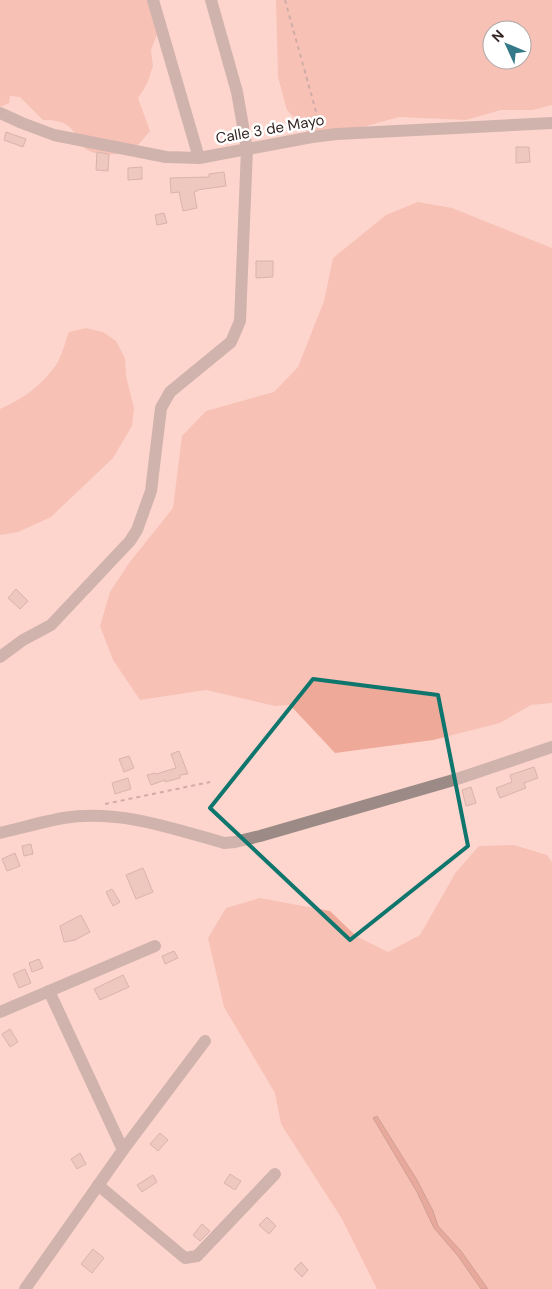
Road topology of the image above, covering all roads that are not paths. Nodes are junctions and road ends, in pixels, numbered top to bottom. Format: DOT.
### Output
graph roads {
  1 [pos="153,0"];
  2 [pos="211,0"];
  3 [pos="0,113"];
  4 [pos="552,123"];
  5 [pos="247,149"];
  6 [pos="199,158"];
  7 [pos="0,657"];
  8 [pos="552,748"];
  9 [pos="0,833"];
  10 [pos="155,946"];
  11 [pos="49,991"];
  12 [pos="0,1012"];
  13 [pos="205,1041"];
  14 [pos="123,1150"];
  15 [pos="275,1174"];
  16 [pos="98,1185"];
  17 [pos="25,1289"];
  1 -- 6 [label="street"];
  2 -- 5 [label="street"];
  3 -- 6 [label="street, Calle 3 de Mayo"];
  4 -- 5 [label="street, Calle 3 de Mayo"];
  5 -- 6 [label="street, Calle 3 de Mayo"];
  5 -- 7 [label="street"];
  8 -- 9 [label="street"];
  10 -- 11 [label="street"];
  11 -- 12 [label="street"];
  11 -- 14 [label="street"];
  13 -- 14 [label="street"];
  14 -- 16 [label="street"];
  15 -- 16 [label="street"];
  16 -- 17 [label="street"];
}
